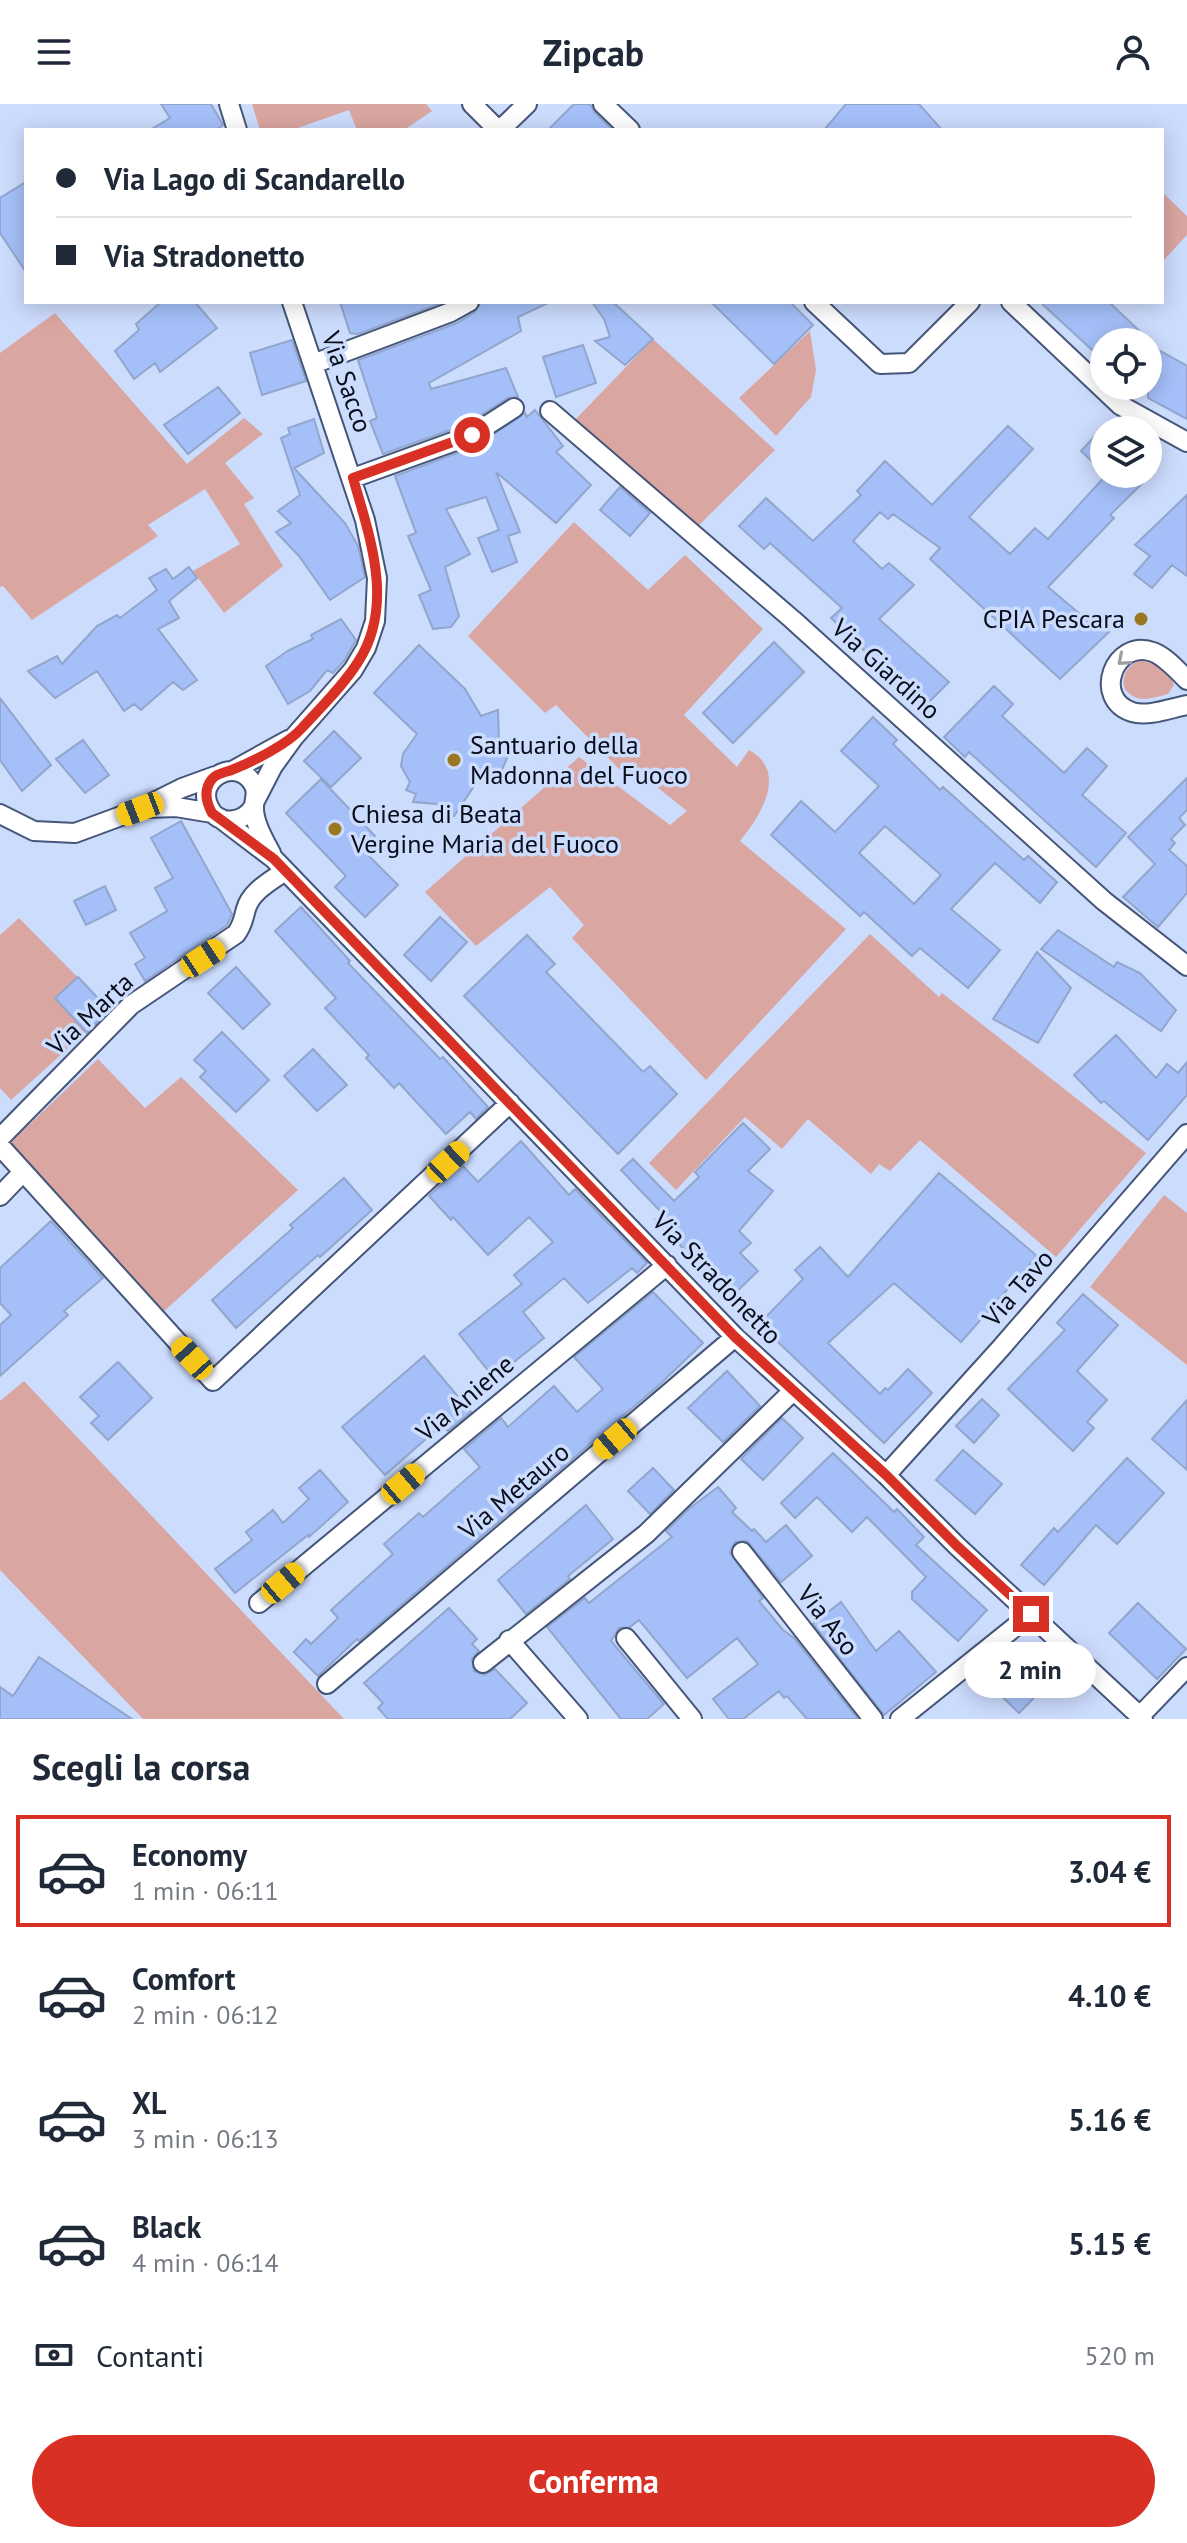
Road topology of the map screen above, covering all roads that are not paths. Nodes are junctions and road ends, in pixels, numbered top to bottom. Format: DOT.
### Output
graph roads {
  1 [pos="229,104"];
  2 [pos="472,104"];
  3 [pos="527,104"];
  4 [pos="606,105"];
  5 [pos="236,128"];
  6 [pos="497,128"];
  7 [pos="501,128"];
  8 [pos="628,128"];
  9 [pos="293,304"];
  10 [pos="465,304"];
  11 [pos="816,304"];
  12 [pos="968,304"];
  13 [pos="1013,304"];
  14 [pos="313,364"];
  15 [pos="514,408"];
  16 [pos="550,411"];
  17 [pos="1187,442"];
  18 [pos="353,478"];
  19 [pos="1187,680"];
  20 [pos="1187,705"];
  21 [pos="294,737"];
  22 [pos="224,773"];
  23 [pos="255,803"];
  24 [pos="140,809"];
  25 [pos="0,814"];
  26 [pos="216,816"];
  27 [pos="280,865"];
  28 [pos="1187,966"];
  29 [pos="510,1103"];
  30 [pos="1187,1134"];
  31 [pos="0,1138"];
  32 [pos="0,1146"];
  33 [pos="23,1172"];
  34 [pos="0,1196"];
  35 [pos="667,1265"];
  36 [pos="735,1337"];
  37 [pos="793,1391"];
  38 [pos="886,1475"];
  39 [pos="742,1552"];
  40 [pos="259,1603"];
  41 [pos="1031,1614"];
  42 [pos="626,1638"];
  43 [pos="509,1640"];
  44 [pos="483,1663"];
  45 [pos="1187,1667"];
  46 [pos="327,1684"];
  47 [pos="1141,1718"];
  48 [pos="578,1719"];
  49 [pos="692,1719"];
  50 [pos="873,1719"];
  51 [pos="900,1719"];
  1 -- 5 [label="street"];
  2 -- 6 [label="street"];
  3 -- 7 [label="street"];
  4 -- 8 [label="street"];
  9 -- 14 [label="street, Via Sacco"];
  10 -- 14 [label="street"];
  11 -- 12 [label="street"];
  13 -- 17 [label="street"];
  14 -- 18 [label="street, Via Sacco"];
  15 -- 18 [label="street"];
  16 -- 28 [label="street, Via Giardino"];
  18 -- 21 [label="street, Via Sacco"];
  19 -- 20 [label="street, one-way"];
  21 -- 22 [label="street, Via Sacco"];
  21 -- 23 [label="street, Via Sacco"];
  22 -- 23 [label="street"];
  22 -- 24 [label="street, Via Stradonetto"];
  22 -- 26 [label="street"];
  23 -- 26 [label="street"];
  23 -- 27 [label="street, Via Stradonetto"];
  24 -- 25 [label="street, Via Stradonetto"];
  24 -- 26 [label="street, Via Stradonetto"];
  26 -- 27 [label="street, Via Stradonetto"];
  27 -- 29 [label="street, Via Stradonetto"];
  27 -- 31 [label="street, Via Marta"];
  29 -- 33 [label="street"];
  29 -- 35 [label="street, Via Stradonetto"];
  30 -- 38 [label="street, Via Tavo"];
  32 -- 33 [label="street"];
  33 -- 34 [label="street"];
  35 -- 36 [label="street, Via Stradonetto"];
  35 -- 40 [label="street, Via Aniene"];
  36 -- 37 [label="street, Via Stradonetto"];
  36 -- 46 [label="street, Via Metauro"];
  37 -- 38 [label="street, Via Stradonetto"];
  37 -- 43 [label="street"];
  38 -- 41 [label="street, Via Stradonetto"];
  39 -- 50 [label="street, Via Aso"];
  41 -- 47 [label="street, Via Stradonetto"];
  41 -- 51 [label="street"];
  42 -- 49 [label="street"];
  43 -- 44 [label="street"];
  43 -- 48 [label="street"];
  45 -- 47 [label="street, Via Stradonetto"];
}
